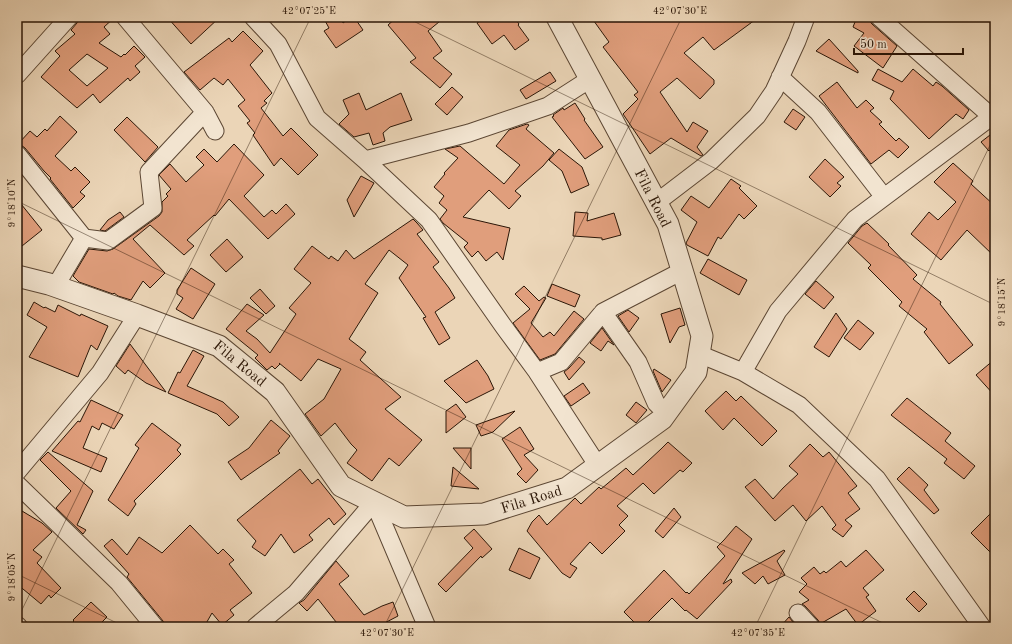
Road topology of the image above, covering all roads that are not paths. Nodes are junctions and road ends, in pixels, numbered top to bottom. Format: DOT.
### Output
graph roads {
  1 [pos="69,17"];
  2 [pos="125,17"];
  3 [pos="253,17"];
  4 [pos="557,17"];
  5 [pos="806,17"];
  6 [pos="879,17"];
  7 [pos="17,74"];
  8 [pos="780,77"];
  9 [pos="590,79"];
  10 [pos="204,112"];
  11 [pos="993,115"];
  12 [pos="215,131"];
  13 [pos="17,154"];
  14 [pos="364,160"];
  15 [pos="884,197"];
  16 [pos="656,203"];
  17 [pos="84,238"];
  18 [pos="682,271"];
  19 [pos="17,276"];
  20 [pos="55,286"];
  21 [pos="602,312"];
  22 [pos="137,315"];
  23 [pos="699,354"];
  24 [pos="537,372"];
  25 [pos="743,372"];
  26 [pos="666,413"];
  27 [pos="598,466"];
  28 [pos="17,472"];
  29 [pos="17,484"];
  30 [pos="374,502"];
  31 [pos="798,613"];
  32 [pos="155,627"];
  33 [pos="255,627"];
  34 [pos="427,627"];
  35 [pos="811,627"];
  36 [pos="982,627"];
  1 -- 7 [label="street"];
  2 -- 10 [label="street"];
  3 -- 14 [label="street"];
  4 -- 9 [label="street, Fila Road"];
  5 -- 8 [label="street"];
  6 -- 11 [label="street"];
  8 -- 15 [label="street"];
  8 -- 16 [label="street"];
  9 -- 14 [label="street"];
  9 -- 16 [label="street, Fila Road"];
  10 -- 12 [label="street"];
  10 -- 17 [label="street"];
  11 -- 15 [label="street"];
  13 -- 17 [label="street"];
  14 -- 24 [label="street"];
  15 -- 25 [label="street"];
  16 -- 18 [label="street, Fila Road"];
  17 -- 20 [label="street"];
  18 -- 21 [label="street"];
  18 -- 23 [label="street, Fila Road"];
  19 -- 20 [label="street, Fila Road"];
  20 -- 22 [label="street, Fila Road"];
  21 -- 24 [label="street"];
  21 -- 26 [label="street"];
  22 -- 28 [label="street"];
  22 -- 30 [label="street, Fila Road"];
  23 -- 25 [label="street"];
  23 -- 26 [label="street, Fila Road"];
  24 -- 27 [label="street"];
  25 -- 36 [label="street"];
  26 -- 27 [label="street, Fila Road"];
  27 -- 30 [label="street, Fila Road"];
  29 -- 32 [label="street"];
  30 -- 33 [label="street"];
  30 -- 34 [label="street"];
  31 -- 35 [label="street"];
}
